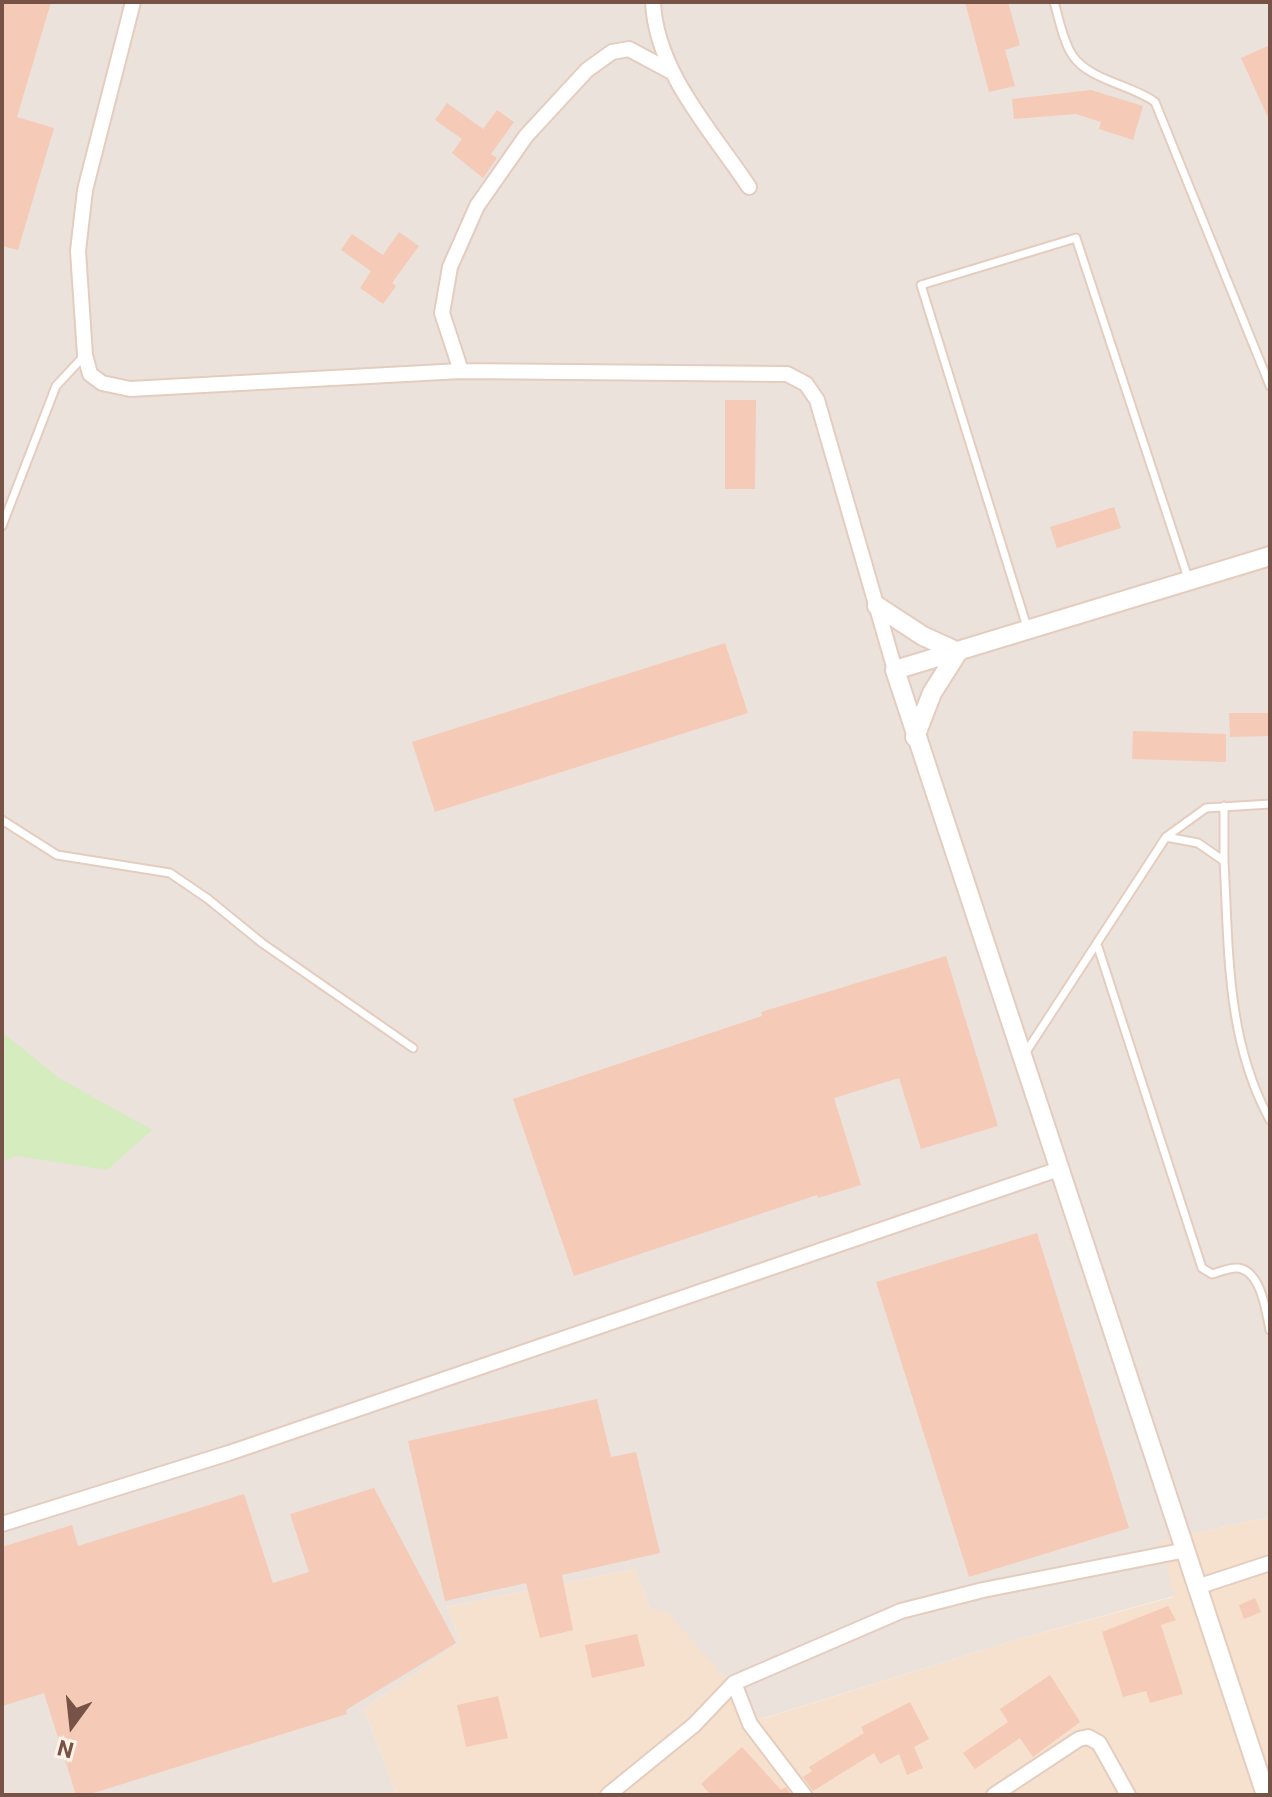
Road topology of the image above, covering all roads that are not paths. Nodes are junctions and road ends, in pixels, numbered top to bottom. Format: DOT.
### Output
graph roads {
  1 [pos="133,2"];
  2 [pos="653,2"];
  3 [pos="1054,2"];
  4 [pos="670,71"];
  5 [pos="749,187"];
  6 [pos="85,355"];
  7 [pos="461,371"];
  8 [pos="1270,386"];
  9 [pos="2,526"];
  10 [pos="1270,556"];
  11 [pos="1190,583"];
  12 [pos="877,606"];
  13 [pos="1028,631"];
  14 [pos="958,652"];
  15 [pos="895,670"];
  16 [pos="915,739"];
  17 [pos="1270,804"];
  18 [pos="1224,806"];
  19 [pos="2,820"];
  20 [pos="1166,837"];
  21 [pos="1224,861"];
  22 [pos="1098,947"];
  23 [pos="413,1048"];
  24 [pos="1023,1058"];
  25 [pos="1270,1120"];
  26 [pos="1059,1169"];
  27 [pos="1270,1330"];
  28 [pos="2,1524"];
  29 [pos="1186,1550"];
  30 [pos="1270,1563"];
  31 [pos="1197,1587"];
  32 [pos="734,1683"];
  33 [pos="608,1795"];
  34 [pos="804,1795"];
  35 [pos="994,1795"];
  36 [pos="1128,1795"];
  37 [pos="1266,1795"];
  1 -- 6 [label="street"];
  2 -- 4 [label="street"];
  3 -- 8 [label="lane"];
  4 -- 5 [label="street"];
  4 -- 7 [label="street"];
  6 -- 7 [label="street"];
  6 -- 9 [label="lane"];
  7 -- 12 [label="street"];
  10 -- 11 [label="street"];
  11 -- 13 [label="street"];
  11 -- 13 [label="lane"];
  12 -- 14 [label="street"];
  12 -- 15 [label="street"];
  13 -- 14 [label="street"];
  14 -- 15 [label="street"];
  14 -- 16 [label="street"];
  15 -- 16 [label="street"];
  16 -- 24 [label="street"];
  17 -- 18 [label="lane"];
  18 -- 20 [label="lane"];
  18 -- 21 [label="lane"];
  19 -- 23 [label="lane"];
  20 -- 21 [label="lane"];
  20 -- 22 [label="lane"];
  21 -- 25 [label="lane"];
  22 -- 24 [label="lane"];
  22 -- 27 [label="lane"];
  24 -- 26 [label="street"];
  26 -- 28 [label="street"];
  26 -- 29 [label="street"];
  29 -- 31 [label="street"];
  29 -- 32 [label="street"];
  30 -- 31 [label="street"];
  31 -- 37 [label="street"];
  32 -- 33 [label="street"];
  32 -- 34 [label="street"];
  35 -- 36 [label="street"];
}
